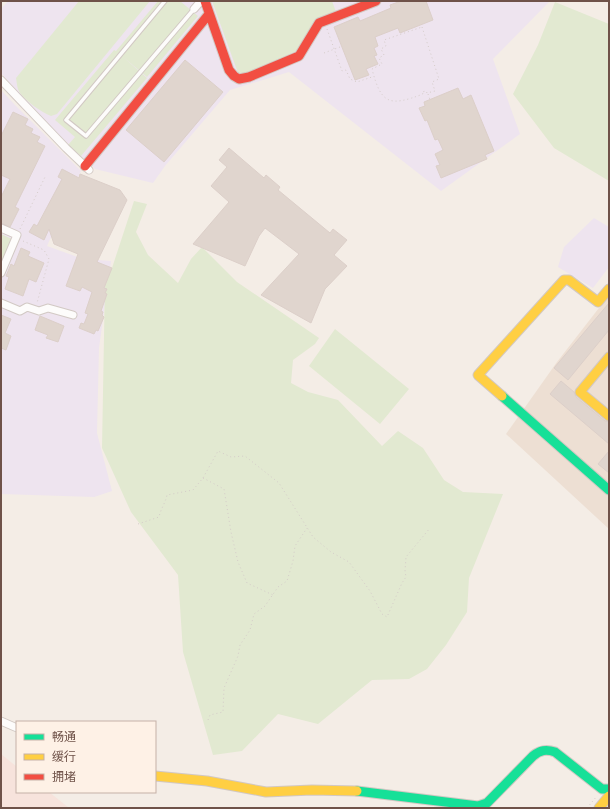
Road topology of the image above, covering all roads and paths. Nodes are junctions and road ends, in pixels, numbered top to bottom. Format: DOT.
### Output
graph roads {
  1 [pos="165,1"];
  2 [pos="201,1"];
  3 [pos="205,1"];
  4 [pos="375,1"];
  5 [pos="194,9"];
  6 [pos="209,14"];
  7 [pos="327,29"];
  8 [pos="340,47"];
  9 [pos="335,50"];
  10 [pos="324,53"];
  11 [pos="372,76"];
  12 [pos="1,80"];
  13 [pos="427,93"];
  14 [pos="430,100"];
  15 [pos="87,168"];
  16 [pos="45,177"];
  17 [pos="1,228"];
  18 [pos="17,235"];
  19 [pos="1,274"];
  20 [pos="609,289"];
  21 [pos="1,303"];
  22 [pos="35,310"];
  23 [pos="73,315"];
  24 [pos="609,357"];
  25 [pos="609,416"];
  26 [pos="203,478"];
  27 [pos="609,490"];
  28 [pos="138,524"];
  29 [pos="308,528"];
  30 [pos="430,528"];
  31 [pos="273,595"];
  32 [pos="208,720"];
  33 [pos="1,721"];
  34 [pos="16,728"];
  35 [pos="156,776"];
  36 [pos="606,789"];
  37 [pos="609,796"];
  38 [pos="587,808"];
  39 [pos="599,808"];
  1 -- 5 [label="lane"];
  2 -- 5 [label="street"];
  3 -- 6 [label="street"];
  4 -- 6 [label="street"];
  6 -- 15 [label="street"];
  7 -- 9 [label="path"];
  8 -- 9 [label="path"];
  9 -- 10 [label="path"];
  9 -- 11 [label="path"];
  11 -- 13 [label="path"];
  11 -- 13 [label="path"];
  12 -- 15 [label="street"];
  13 -- 14 [label="path"];
  16 -- 18 [label="path"];
  17 -- 18 [label="street"];
  18 -- 19 [label="street"];
  18 -- 22 [label="path"];
  20 -- 27 [label="street"];
  21 -- 22 [label="street"];
  22 -- 23 [label="street"];
  24 -- 25 [label="street"];
  26 -- 28 [label="path"];
  26 -- 29 [label="path"];
  26 -- 31 [label="path"];
  29 -- 30 [label="path"];
  29 -- 32 [label="path"];
  33 -- 34 [label="street"];
  35 -- 36 [label="street"];
  36 -- 38 [label="path"];
  37 -- 39 [label="street"];
}
